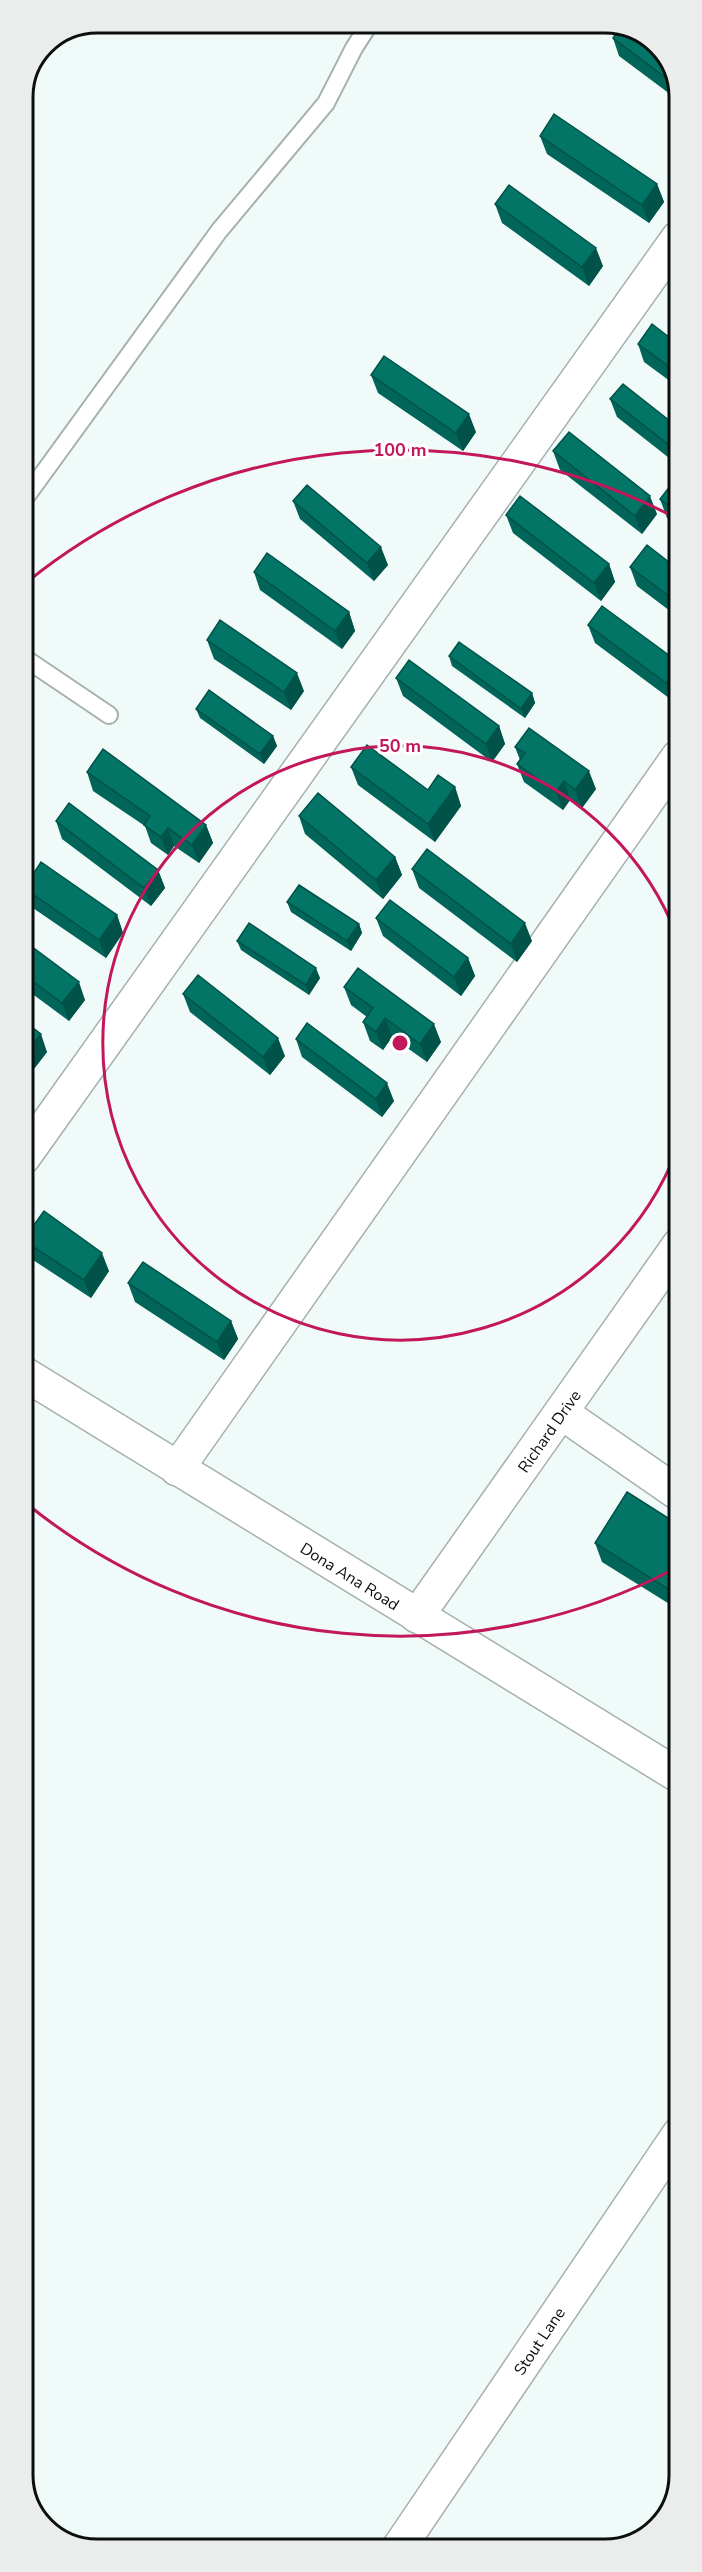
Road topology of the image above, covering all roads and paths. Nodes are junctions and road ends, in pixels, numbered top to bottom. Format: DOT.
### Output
graph roads {
  1 [pos="364,33"];
  2 [pos="669,251"];
  3 [pos="33,487"];
  4 [pos="33,664"];
  5 [pos="109,715"];
  6 [pos="669,770"];
  7 [pos="33,1144"];
  8 [pos="669,1259"];
  9 [pos="33,1379"];
  10 [pos="562,1413"];
  11 [pos="177,1469"];
  12 [pos="669,1487"];
  13 [pos="417,1616"];
  14 [pos="669,1770"];
  15 [pos="669,2149"];
  16 [pos="404,2539"];
  1 -- 3 [label="lane"];
  2 -- 7 [label="street"];
  4 -- 5 [label="lane"];
  6 -- 11 [label="street"];
  8 -- 10 [label="street, Richard Drive"];
  9 -- 11 [label="street, Dona Ana Road"];
  10 -- 12 [label="street"];
  10 -- 13 [label="street, Richard Drive"];
  11 -- 13 [label="street, Dona Ana Road"];
  13 -- 14 [label="street, Dona Ana Road"];
  15 -- 16 [label="street, Stout Lane"];
}
